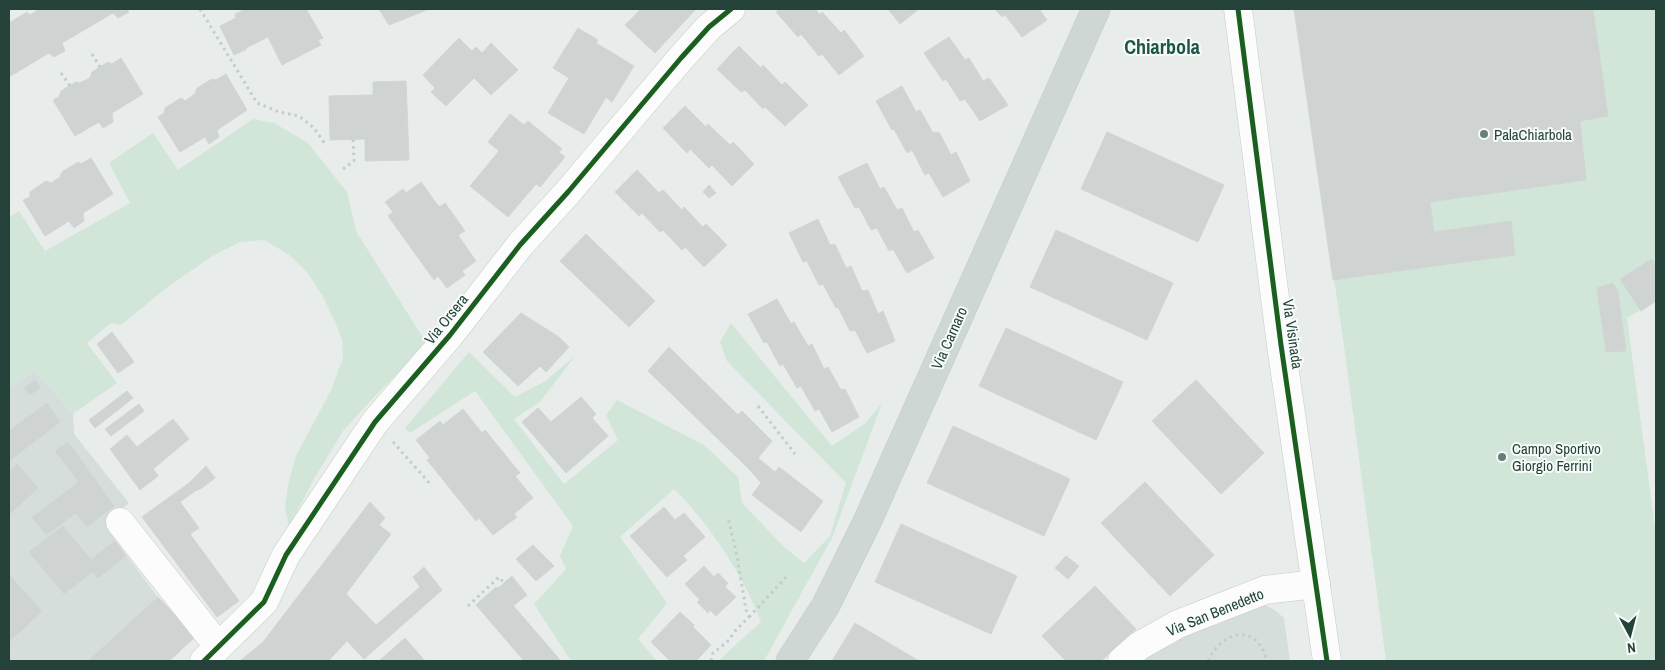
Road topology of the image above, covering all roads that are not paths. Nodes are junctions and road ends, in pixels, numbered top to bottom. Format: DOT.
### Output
graph roads {
  1 [pos="731,9"];
  2 [pos="1096,9"];
  3 [pos="1238,9"];
  4 [pos="120,522"];
  5 [pos="1316,584"];
  6 [pos="211,654"];
  7 [pos="790,661"];
  8 [pos="1122,661"];
  9 [pos="1326,661"];
  1 -- 6 [label="street, Via Orsera"];
  2 -- 7 [label="main road, Via Carnaro"];
  3 -- 5 [label="street, Via Visinada"];
  4 -- 6 [label="street, Via Orsera"];
  5 -- 8 [label="street, Via San Benedetto"];
  5 -- 9 [label="street, Via Visinada"];
}
